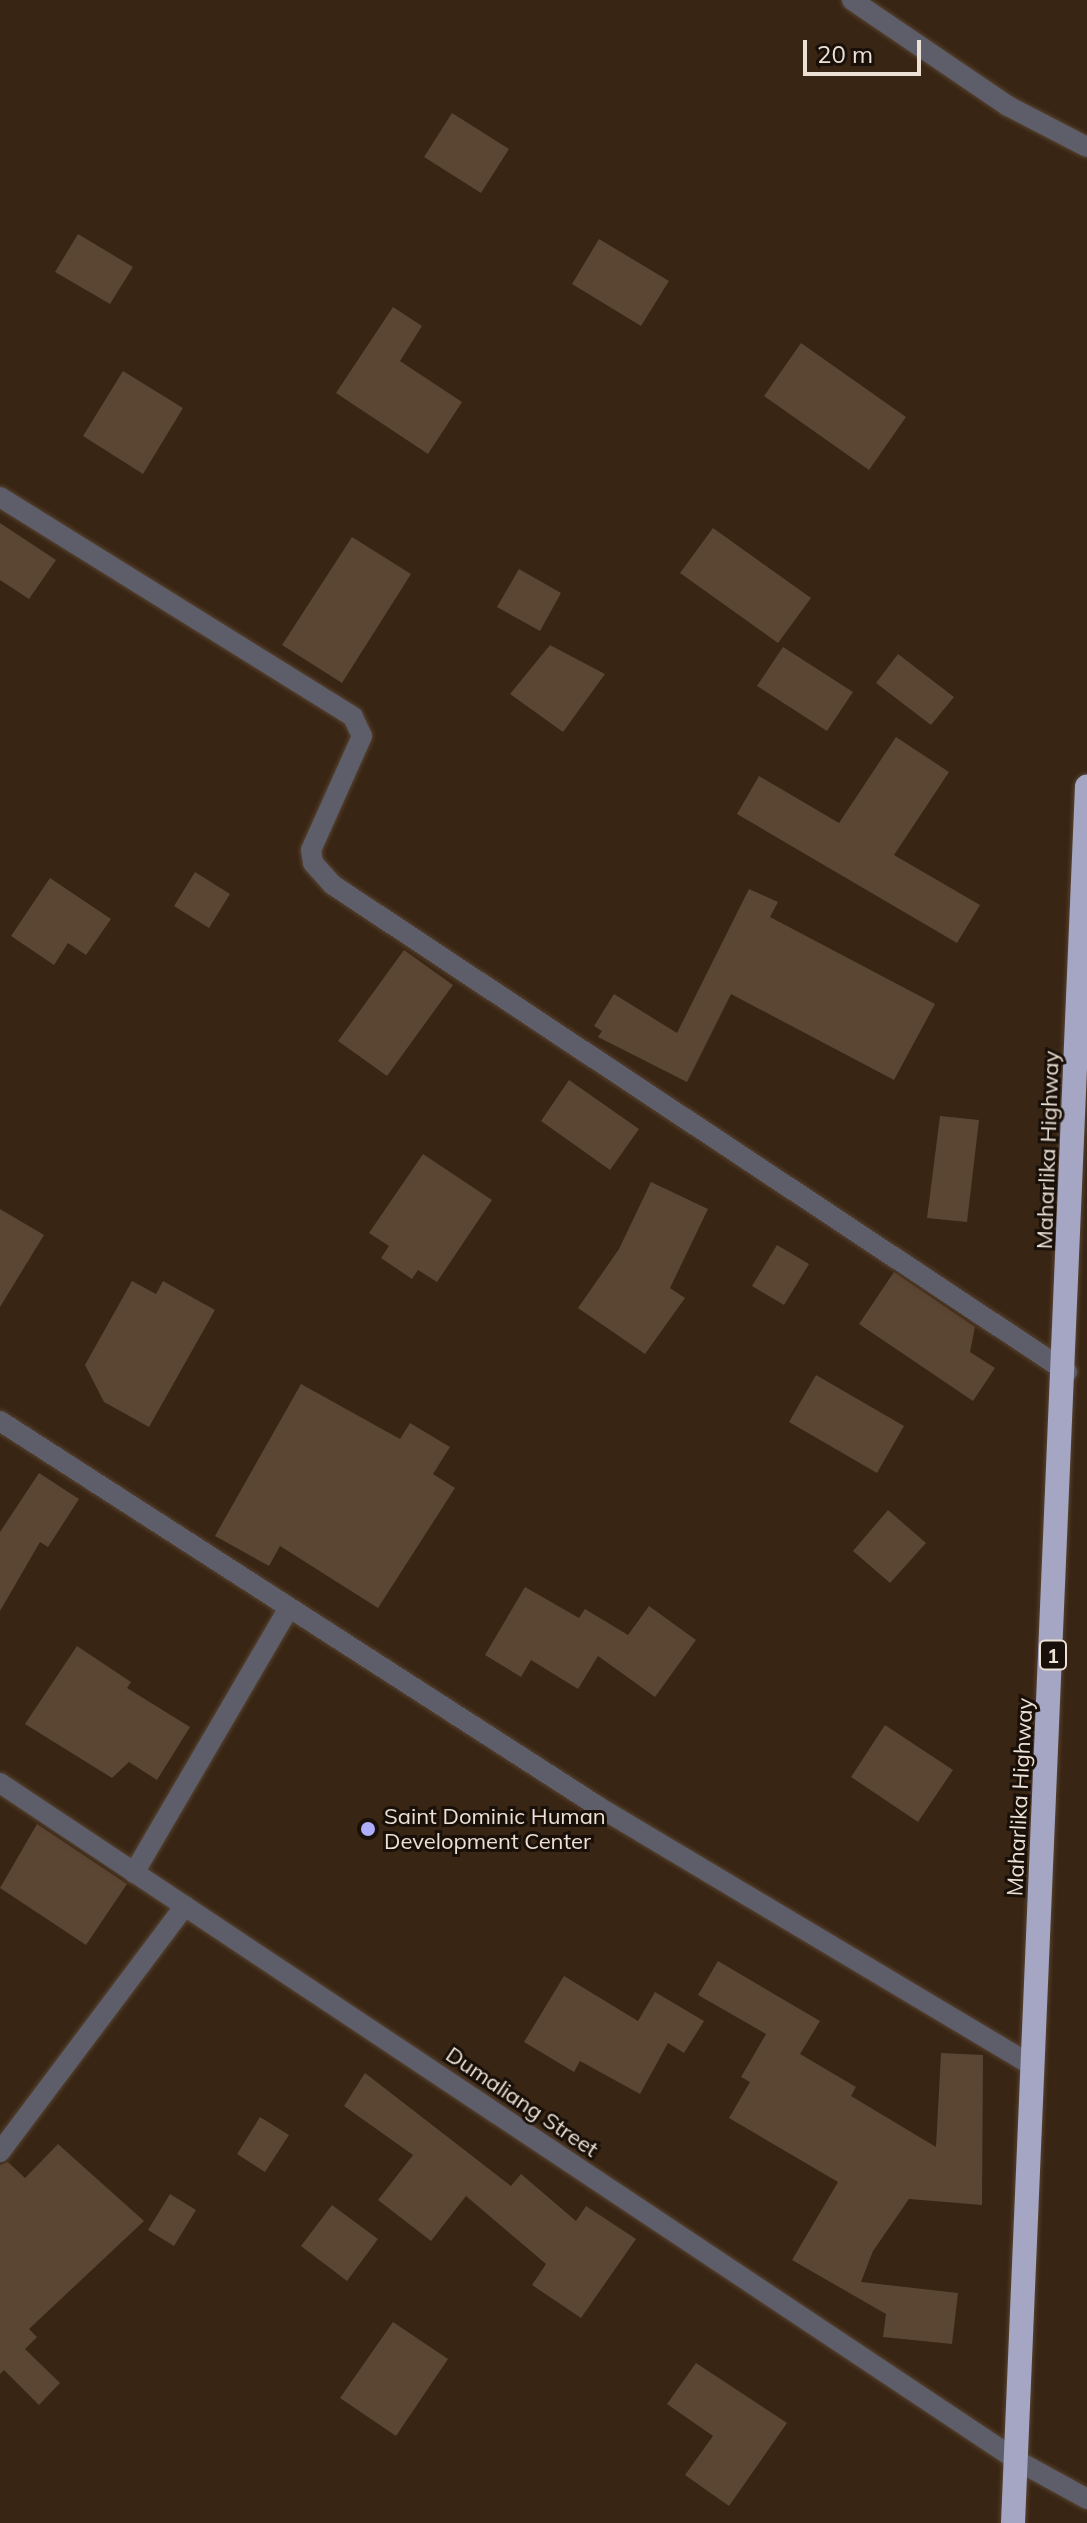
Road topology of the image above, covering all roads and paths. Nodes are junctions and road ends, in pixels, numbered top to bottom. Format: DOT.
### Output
graph roads {
  1 [pos="852,0"];
  2 [pos="1087,147"];
  3 [pos="0,497"];
  4 [pos="1087,787"];
  5 [pos="1067,1372"];
  6 [pos="0,1421"];
  7 [pos="288,1609"];
  8 [pos="0,1783"];
  9 [pos="134,1873"];
  10 [pos="185,1906"];
  11 [pos="1033,2066"];
  12 [pos="0,2152"];
  13 [pos="1018,2461"];
  14 [pos="1087,2499"];
  15 [pos="1013,2523"];
  1 -- 2 [label="street"];
  3 -- 5 [label="street"];
  4 -- 5 [label="highway, Maharlika Highway / 1"];
  5 -- 11 [label="highway, Maharlika Highway / 1"];
  6 -- 7 [label="street"];
  7 -- 9 [label="street"];
  7 -- 11 [label="street"];
  8 -- 9 [label="street, Dumaliang Street"];
  9 -- 10 [label="street, Dumaliang Street"];
  10 -- 12 [label="street"];
  10 -- 13 [label="street, Dumaliang Street"];
  11 -- 13 [label="highway, Maharlika Highway / 1"];
  13 -- 14 [label="street, Dumaliang Street"];
  13 -- 15 [label="highway, Maharlika Highway / 1"];
}
